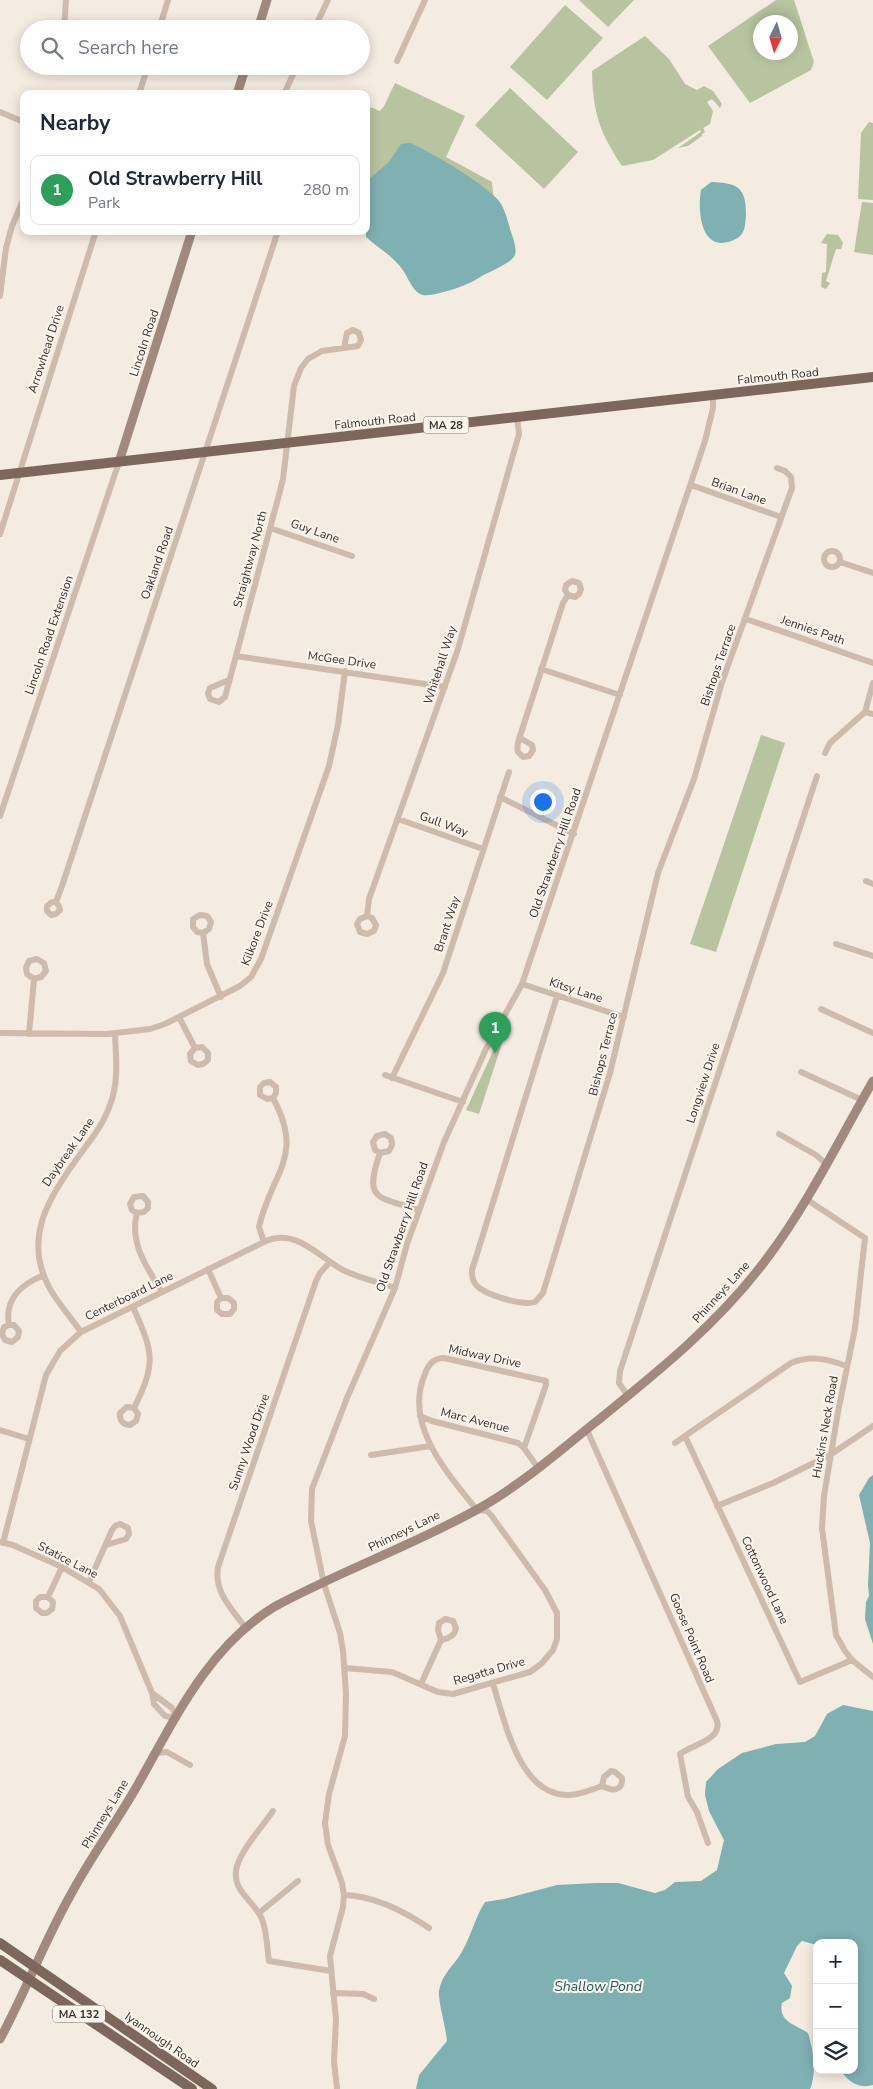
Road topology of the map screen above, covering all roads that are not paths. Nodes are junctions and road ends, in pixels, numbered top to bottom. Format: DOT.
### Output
graph roads {
  1 [pos="66,0"];
  2 [pos="168,0"];
  3 [pos="267,0"];
  4 [pos="328,0"];
  5 [pos="425,0"];
  6 [pos="65,20"];
  7 [pos="162,20"];
  8 [pos="261,20"];
  9 [pos="318,20"];
  10 [pos="397,61"];
  11 [pos="145,75"];
  12 [pos="243,75"];
  13 [pos="292,75"];
  14 [pos="140,90"];
  15 [pos="238,90"];
  16 [pos="286,90"];
  17 [pos="0,112"];
  18 [pos="20,120"];
  19 [pos="20,208"];
  20 [pos="95,235"];
  21 [pos="191,235"];
  22 [pos="277,235"];
  23 [pos="0,296"];
  24 [pos="344,348"];
  25 [pos="873,377"];
  26 [pos="713,395"];
  27 [pos="517,418"];
  28 [pos="288,443"];
  29 [pos="205,452"];
  30 [pos="119,462"];
  31 [pos="778,468"];
  32 [pos="18,473"];
  33 [pos="0,476"];
  34 [pos="690,485"];
  35 [pos="781,517"];
  36 [pos="270,528"];
  37 [pos="0,534"];
  38 [pos="352,556"];
  39 [pos="840,562"];
  40 [pos="873,573"];
  41 [pos="568,595"];
  42 [pos="746,618"];
  43 [pos="236,656"];
  44 [pos="873,663"];
  45 [pos="542,669"];
  46 [pos="345,672"];
  47 [pos="229,680"];
  48 [pos="873,683"];
  49 [pos="445,687"];
  50 [pos="620,695"];
  51 [pos="865,712"];
  52 [pos="873,714"];
  53 [pos="520,738"];
  54 [pos="825,753"];
  55 [pos="508,772"];
  56 [pos="817,776"];
  57 [pos="500,797"];
  58 [pos="0,816"];
  59 [pos="398,819"];
  60 [pos="574,834"];
  61 [pos="483,849"];
  62 [pos="866,881"];
  63 [pos="873,884"];
  64 [pos="56,902"];
  65 [pos="367,916"];
  66 [pos="203,933"];
  67 [pos="836,944"];
  68 [pos="873,956"];
  69 [pos="34,979"];
  70 [pos="522,984"];
  71 [pos="557,996"];
  72 [pos="221,997"];
  73 [pos="821,1009"];
  74 [pos="180,1017"];
  75 [pos="624,1017"];
  76 [pos="0,1033"];
  77 [pos="873,1033"];
  78 [pos="29,1034"];
  79 [pos="115,1034"];
  80 [pos="195,1048"];
  81 [pos="800,1072"];
  82 [pos="873,1081"];
  83 [pos="273,1098"];
  84 [pos="862,1100"];
  85 [pos="462,1102"];
  86 [pos="779,1134"];
  87 [pos="380,1152"];
  88 [pos="826,1164"];
  89 [pos="806,1199"];
  90 [pos="419,1210"];
  91 [pos="137,1213"];
  92 [pos="866,1238"];
  93 [pos="264,1242"];
  94 [pos="873,1243"];
  95 [pos="330,1262"];
  96 [pos="208,1270"];
  97 [pos="44,1275"];
  98 [pos="395,1288"];
  99 [pos="162,1292"];
  100 [pos="221,1298"];
  101 [pos="133,1306"];
  102 [pos="8,1324"];
  103 [pos="81,1332"];
  104 [pos="847,1366"];
  105 [pos="628,1396"];
  106 [pos="134,1408"];
  107 [pos="420,1416"];
  108 [pos="873,1426"];
  109 [pos="0,1430"];
  110 [pos="587,1430"];
  111 [pos="685,1436"];
  112 [pos="29,1439"];
  113 [pos="675,1443"];
  114 [pos="431,1446"];
  115 [pos="524,1448"];
  116 [pos="371,1455"];
  117 [pos="830,1455"];
  118 [pos="538,1468"];
  119 [pos="717,1506"];
  120 [pos="477,1510"];
  121 [pos="1,1543"];
  122 [pos="106,1545"];
  123 [pos="62,1567"];
  124 [pos="89,1582"];
  125 [pos="324,1584"];
  126 [pos="48,1597"];
  127 [pos="245,1628"];
  128 [pos="441,1640"];
  129 [pos="852,1660"];
  130 [pos="345,1668"];
  131 [pos="873,1677"];
  132 [pos="421,1684"];
  133 [pos="493,1684"];
  134 [pos="152,1693"];
  135 [pos="177,1718"];
  136 [pos="155,1754"];
  137 [pos="190,1765"];
  138 [pos="602,1786"];
  139 [pos="272,1811"];
  140 [pos="708,1843"];
  141 [pos="298,1881"];
  142 [pos="344,1895"];
  143 [pos="259,1913"];
  144 [pos="429,1928"];
  145 [pos="0,1943"];
  146 [pos="0,1960"];
  147 [pos="35,1967"];
  148 [pos="331,1971"];
  149 [pos="29,1981"];
  150 [pos="333,1993"];
  151 [pos="374,1998"];
  152 [pos="0,2040"];
  153 [pos="192,2089"];
  154 [pos="212,2089"];
  155 [pos="337,2089"];
  1 -- 6 [label="street"];
  2 -- 7 [label="street"];
  3 -- 8 [label="main road"];
  4 -- 9 [label="street"];
  5 -- 10 [label="street"];
  11 -- 14 [label="street"];
  12 -- 15 [label="main road"];
  13 -- 16 [label="street"];
  17 -- 18 [label="street"];
  19 -- 23 [label="street"];
  20 -- 32 [label="street, Arrowhead Drive"];
  21 -- 30 [label="main road, Lincoln Road"];
  22 -- 29 [label="street, Oakland Road"];
  24 -- 28 [label="street, Straightway North"];
  25 -- 26 [label="main road, Falmouth Road / MA 28"];
  26 -- 27 [label="main road, Falmouth Road / MA 28"];
  26 -- 34 [label="street, Old Strawberry Hill Road"];
  27 -- 28 [label="main road, Falmouth Road / MA 28"];
  27 -- 49 [label="street, Whitehall Way"];
  28 -- 29 [label="main road, Falmouth Road / MA 28"];
  28 -- 36 [label="street, Straightway North"];
  29 -- 30 [label="main road, Falmouth Road / MA 28"];
  29 -- 64 [label="street, Oakland Road"];
  30 -- 32 [label="main road, Falmouth Road / MA 28"];
  30 -- 58 [label="street, Lincoln Road Extension"];
  31 -- 35 [label="street, Bishops Terrace"];
  32 -- 33 [label="main road, Falmouth Road / MA 28"];
  32 -- 37 [label="street, Arrowhead Drive"];
  34 -- 35 [label="street, Brian Lane"];
  34 -- 50 [label="street, Old Strawberry Hill Road"];
  35 -- 42 [label="street, Bishops Terrace"];
  36 -- 38 [label="street, Guy Lane"];
  36 -- 43 [label="street, Straightway North"];
  39 -- 40 [label="street"];
  41 -- 45 [label="street"];
  42 -- 44 [label="street, Jennies Path"];
  42 -- 75 [label="street, Bishops Terrace"];
  43 -- 46 [label="street, McGee Drive"];
  43 -- 47 [label="street, Straightway North"];
  45 -- 50 [label="street"];
  45 -- 53 [label="street"];
  46 -- 49 [label="street, McGee Drive"];
  46 -- 72 [label="street, Kilkore Drive"];
  48 -- 51 [label="street"];
  49 -- 59 [label="street, Whitehall Way"];
  50 -- 60 [label="street, Old Strawberry Hill Road"];
  51 -- 52 [label="street"];
  51 -- 54 [label="street"];
  55 -- 57 [label="street, Brant Way"];
  56 -- 105 [label="street, Longview Drive"];
  57 -- 60 [label="street"];
  57 -- 61 [label="street, Brant Way"];
  59 -- 61 [label="street, Gull Way"];
  59 -- 65 [label="street, Whitehall Way"];
  60 -- 70 [label="street, Old Strawberry Hill Road"];
  61 -- 85 [label="street, Brant Way"];
  62 -- 63 [label="street"];
  66 -- 72 [label="street"];
  67 -- 68 [label="street"];
  69 -- 78 [label="street"];
  70 -- 71 [label="street, Kitsy Lane"];
  70 -- 85 [label="street, Old Strawberry Hill Road"];
  71 -- 75 [label="street, Kitsy Lane"];
  71 -- 75 [label="street, Bishops Terrace"];
  72 -- 74 [label="street, Kilkore Drive"];
  73 -- 77 [label="street"];
  74 -- 79 [label="street, Kilkore Drive"];
  74 -- 80 [label="street"];
  76 -- 78 [label="street, Kilkore Drive"];
  78 -- 79 [label="street, Kilkore Drive"];
  79 -- 97 [label="street, Daybreak Lane"];
  81 -- 84 [label="street"];
  82 -- 84 [label="main road, Phinneys Lane"];
  83 -- 93 [label="street"];
  84 -- 88 [label="main road, Phinneys Lane"];
  85 -- 90 [label="street, Old Strawberry Hill Road"];
  86 -- 88 [label="street"];
  87 -- 90 [label="street"];
  88 -- 89 [label="main road, Phinneys Lane"];
  89 -- 92 [label="street"];
  89 -- 105 [label="main road, Phinneys Lane"];
  90 -- 98 [label="street, Old Strawberry Hill Road"];
  91 -- 99 [label="street"];
  92 -- 94 [label="street"];
  92 -- 104 [label="street, Huckins Neck Road"];
  93 -- 95 [label="street, Centerboard Lane"];
  93 -- 96 [label="street, Centerboard Lane"];
  95 -- 98 [label="street, Centerboard Lane"];
  95 -- 127 [label="street, Sunny Wood Drive"];
  96 -- 99 [label="street, Centerboard Lane"];
  96 -- 100 [label="street"];
  97 -- 102 [label="street"];
  97 -- 103 [label="street, Daybreak Lane"];
  98 -- 125 [label="street, Old Strawberry Hill Road"];
  99 -- 101 [label="street, Centerboard Lane"];
  101 -- 103 [label="street, Centerboard Lane"];
  101 -- 106 [label="street"];
  103 -- 112 [label="street, Centerboard Lane"];
  104 -- 111 [label="street"];
  104 -- 117 [label="street, Huckins Neck Road"];
  105 -- 110 [label="main road, Phinneys Lane"];
  107 -- 114 [label="street, Midway Drive"];
  107 -- 115 [label="street, Marc Avenue"];
  107 -- 115 [label="street, Midway Drive"];
  108 -- 117 [label="street"];
  109 -- 112 [label="street"];
  110 -- 118 [label="main road, Phinneys Lane"];
  110 -- 140 [label="street, Goose Point Road"];
  111 -- 113 [label="street"];
  111 -- 119 [label="street, Cottonwood Lane"];
  112 -- 121 [label="street, Centerboard Lane"];
  114 -- 116 [label="street"];
  114 -- 120 [label="street, Midway Drive"];
  115 -- 118 [label="street"];
  117 -- 119 [label="street"];
  117 -- 129 [label="street, Huckins Neck Road"];
  118 -- 120 [label="main road, Phinneys Lane"];
  119 -- 129 [label="street, Cottonwood Lane"];
  120 -- 125 [label="main road, Phinneys Lane"];
  120 -- 133 [label="street, Regatta Drive"];
  121 -- 123 [label="street, Statice Lane"];
  122 -- 124 [label="street"];
  123 -- 124 [label="street, Statice Lane"];
  123 -- 126 [label="street"];
  124 -- 134 [label="street, Statice Lane"];
  125 -- 127 [label="main road, Phinneys Lane"];
  125 -- 130 [label="street, Old Strawberry Hill Road"];
  127 -- 135 [label="main road, Phinneys Lane"];
  128 -- 132 [label="street"];
  129 -- 131 [label="street, Huckins Neck Road"];
  130 -- 132 [label="street, Regatta Drive"];
  130 -- 142 [label="street, Old Strawberry Hill Road"];
  132 -- 133 [label="street, Regatta Drive"];
  133 -- 138 [label="street"];
  134 -- 135 [label="street"];
  134 -- 135 [label="street, Statice Lane"];
  135 -- 136 [label="main road, Phinneys Lane"];
  136 -- 137 [label="street"];
  136 -- 147 [label="main road, Phinneys Lane"];
  139 -- 143 [label="street"];
  141 -- 143 [label="street"];
  142 -- 144 [label="street"];
  142 -- 148 [label="street, Old Strawberry Hill Road"];
  143 -- 148 [label="street"];
  145 -- 147 [label="main road, Iyannough Road / MA 132"];
  146 -- 149 [label="main road, Iyannough Road / MA 132"];
  147 -- 149 [label="main road, Phinneys Lane"];
  147 -- 154 [label="main road, Iyannough Road / MA 132"];
  148 -- 150 [label="street, Old Strawberry Hill Road"];
  149 -- 152 [label="main road, Phinneys Lane"];
  149 -- 153 [label="main road, Iyannough Road / MA 132"];
  150 -- 151 [label="street"];
  150 -- 155 [label="street, Old Strawberry Hill Road"];
}
